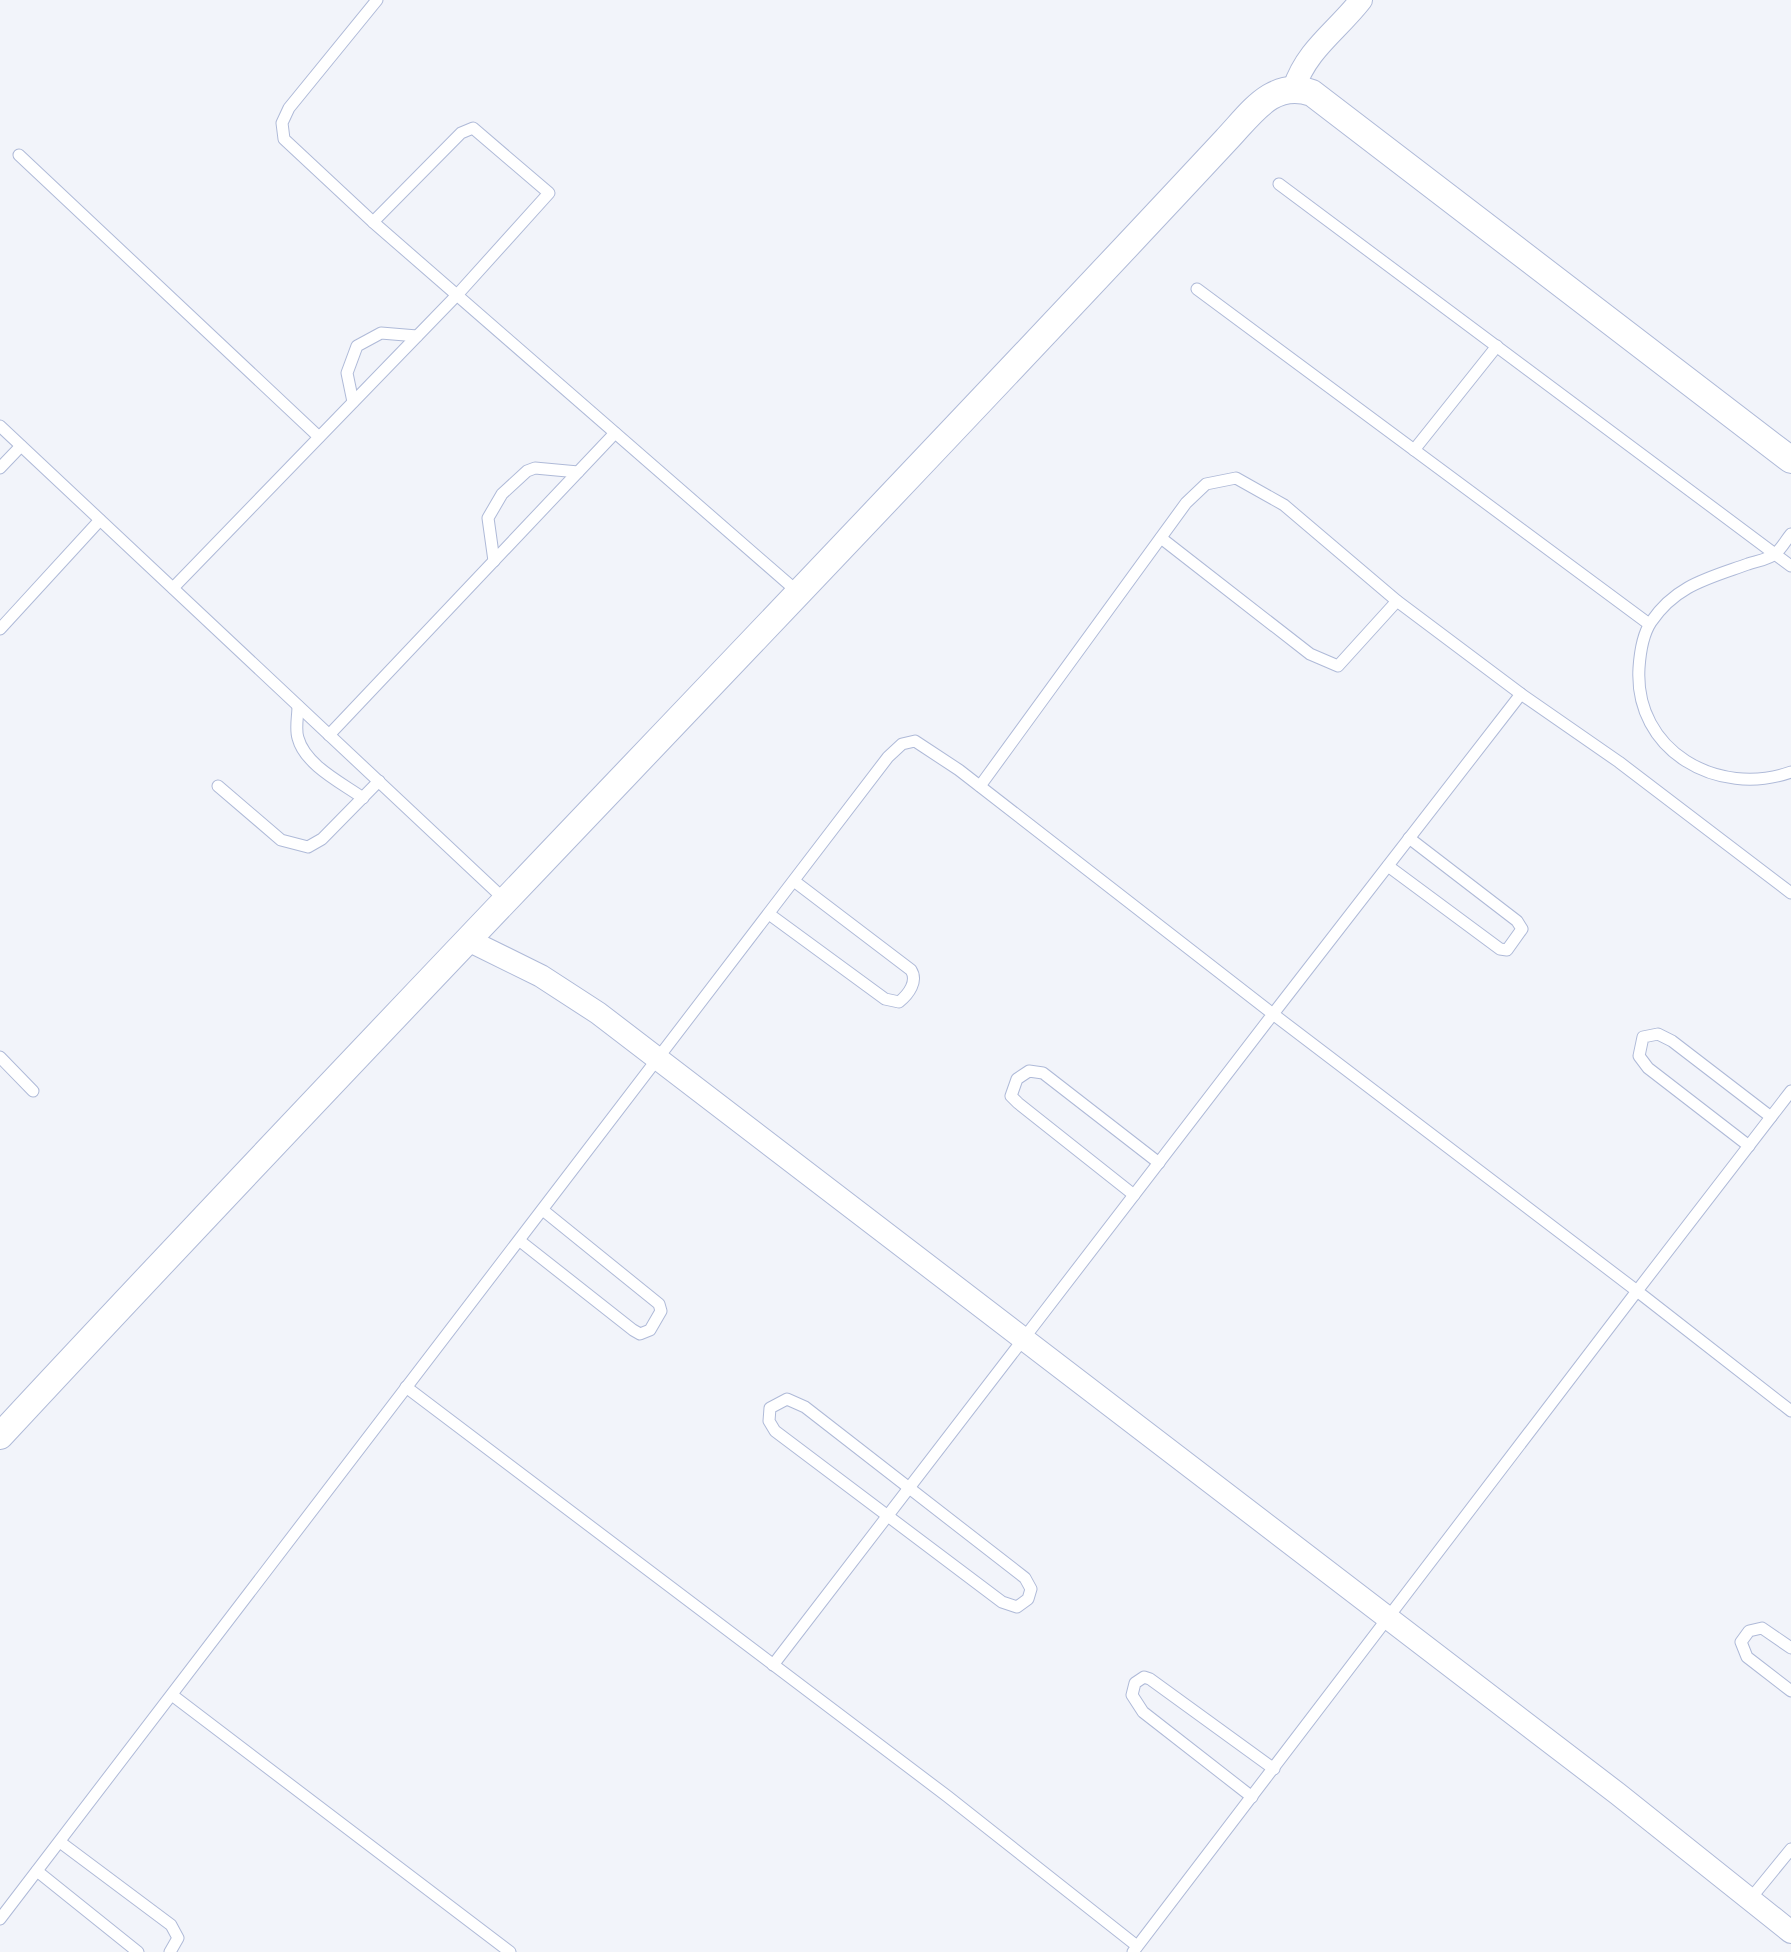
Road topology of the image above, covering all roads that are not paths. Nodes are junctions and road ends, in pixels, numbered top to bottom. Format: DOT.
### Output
graph roads {
  1 [pos="377,0"];
  2 [pos="1361,0"];
  3 [pos="1294,88"];
  4 [pos="19,155"];
  5 [pos="1279,184"];
  6 [pos="373,222"];
  7 [pos="1197,289"];
  8 [pos="457,295"];
  9 [pos="417,336"];
  10 [pos="1497,346"];
  11 [pos="353,402"];
  12 [pos="0,426"];
  13 [pos="615,433"];
  14 [pos="319,437"];
  15 [pos="21,446"];
  16 [pos="1414,450"];
  17 [pos="1791,460"];
  18 [pos="0,468"];
  19 [pos="578,472"];
  20 [pos="100,520"];
  21 [pos="1791,534"];
  22 [pos="1161,538"];
  23 [pos="1775,555"];
  24 [pos="494,561"];
  25 [pos="1791,566"];
  26 [pos="173,588"];
  27 [pos="799,593"];
  28 [pos="1397,601"];
  29 [pos="1649,624"];
  30 [pos="0,629"];
  31 [pos="1521,694"];
  32 [pos="298,706"];
  33 [pos="329,735"];
  34 [pos="1791,772"];
  35 [pos="379,781"];
  36 [pos="218,786"];
  37 [pos="980,786"];
  38 [pos="363,798"];
  39 [pos="1409,838"];
  40 [pos="1388,866"];
  41 [pos="794,881"];
  42 [pos="1791,893"];
  43 [pos="507,902"];
  44 [pos="769,914"];
  45 [pos="470,941"];
  46 [pos="1273,1014"];
  47 [pos="0,1057"];
  48 [pos="660,1060"];
  49 [pos="33,1091"];
  50 [pos="1791,1091"];
  51 [pos="1771,1117"];
  52 [pos="1749,1146"];
  53 [pos="1159,1163"];
  54 [pos="1134,1195"];
  55 [pos="544,1211"];
  56 [pos="520,1241"];
  57 [pos="1637,1291"];
  58 [pos="1024,1340"];
  59 [pos="406,1387"];
  60 [pos="1791,1411"];
  61 [pos="0,1436"];
  62 [pos="907,1489"];
  63 [pos="886,1516"];
  64 [pos="1387,1619"];
  65 [pos="1791,1648"];
  66 [pos="773,1665"];
  67 [pos="1791,1691"];
  68 [pos="172,1695"];
  69 [pos="1274,1769"];
  70 [pos="1252,1797"];
  71 [pos="60,1842"];
  72 [pos="1791,1849"];
  73 [pos="37,1871"];
  74 [pos="1751,1898"];
  75 [pos="0,1919"];
  76 [pos="1791,1932"];
  77 [pos="1135,1949"];
  78 [pos="138,1952"];
  79 [pos="170,1952"];
  80 [pos="510,1952"];
  1 -- 6 [label="lane"];
  2 -- 3 [label="street"];
  3 -- 17 [label="street"];
  3 -- 27 [label="street"];
  4 -- 14 [label="lane"];
  5 -- 10 [label="lane"];
  6 -- 8 [label="lane"];
  6 -- 8 [label="lane"];
  7 -- 16 [label="lane"];
  8 -- 9 [label="lane"];
  8 -- 13 [label="lane"];
  9 -- 11 [label="lane"];
  9 -- 11 [label="lane"];
  10 -- 16 [label="lane"];
  10 -- 23 [label="lane"];
  11 -- 14 [label="lane"];
  12 -- 15 [label="lane"];
  13 -- 19 [label="lane"];
  13 -- 27 [label="lane"];
  14 -- 26 [label="lane"];
  15 -- 18 [label="lane"];
  15 -- 20 [label="lane"];
  16 -- 29 [label="lane"];
  19 -- 24 [label="lane"];
  19 -- 24 [label="lane"];
  20 -- 26 [label="lane"];
  20 -- 30 [label="lane"];
  21 -- 23 [label="lane"];
  22 -- 28 [label="lane"];
  22 -- 28 [label="lane"];
  22 -- 37 [label="lane"];
  23 -- 25 [label="lane"];
  23 -- 29 [label="lane"];
  24 -- 33 [label="lane"];
  26 -- 32 [label="lane"];
  27 -- 43 [label="street"];
  28 -- 31 [label="lane"];
  29 -- 34 [label="lane"];
  31 -- 39 [label="lane"];
  31 -- 42 [label="lane"];
  32 -- 33 [label="lane"];
  32 -- 38 [label="lane"];
  33 -- 35 [label="lane"];
  35 -- 38 [label="lane"];
  35 -- 43 [label="lane"];
  36 -- 38 [label="lane"];
  37 -- 41 [label="lane"];
  37 -- 46 [label="lane"];
  39 -- 40 [label="lane"];
  39 -- 40 [label="lane"];
  40 -- 46 [label="lane"];
  41 -- 44 [label="lane"];
  41 -- 44 [label="lane"];
  43 -- 45 [label="street"];
  44 -- 48 [label="lane"];
  45 -- 48 [label="street"];
  45 -- 61 [label="street"];
  46 -- 53 [label="lane"];
  46 -- 57 [label="lane"];
  47 -- 49 [label="lane"];
  48 -- 55 [label="lane"];
  48 -- 58 [label="street"];
  50 -- 51 [label="lane"];
  51 -- 52 [label="lane"];
  51 -- 52 [label="lane"];
  52 -- 57 [label="lane"];
  53 -- 54 [label="lane"];
  53 -- 54 [label="lane"];
  54 -- 58 [label="lane"];
  55 -- 56 [label="lane"];
  55 -- 56 [label="lane"];
  56 -- 59 [label="lane"];
  57 -- 60 [label="lane"];
  57 -- 64 [label="lane"];
  58 -- 62 [label="lane"];
  58 -- 64 [label="street"];
  59 -- 66 [label="lane"];
  59 -- 68 [label="lane"];
  62 -- 63 [label="lane"];
  62 -- 63 [label="lane"];
  62 -- 63 [label="lane"];
  63 -- 66 [label="lane"];
  64 -- 69 [label="lane"];
  64 -- 74 [label="street"];
  65 -- 67 [label="lane"];
  66 -- 77 [label="lane"];
  68 -- 71 [label="lane"];
  68 -- 80 [label="lane"];
  69 -- 70 [label="lane"];
  69 -- 70 [label="lane"];
  70 -- 77 [label="lane"];
  71 -- 73 [label="lane"];
  71 -- 79 [label="lane"];
  72 -- 74 [label="lane"];
  73 -- 75 [label="lane"];
  73 -- 78 [label="lane"];
  74 -- 76 [label="street"];
}
